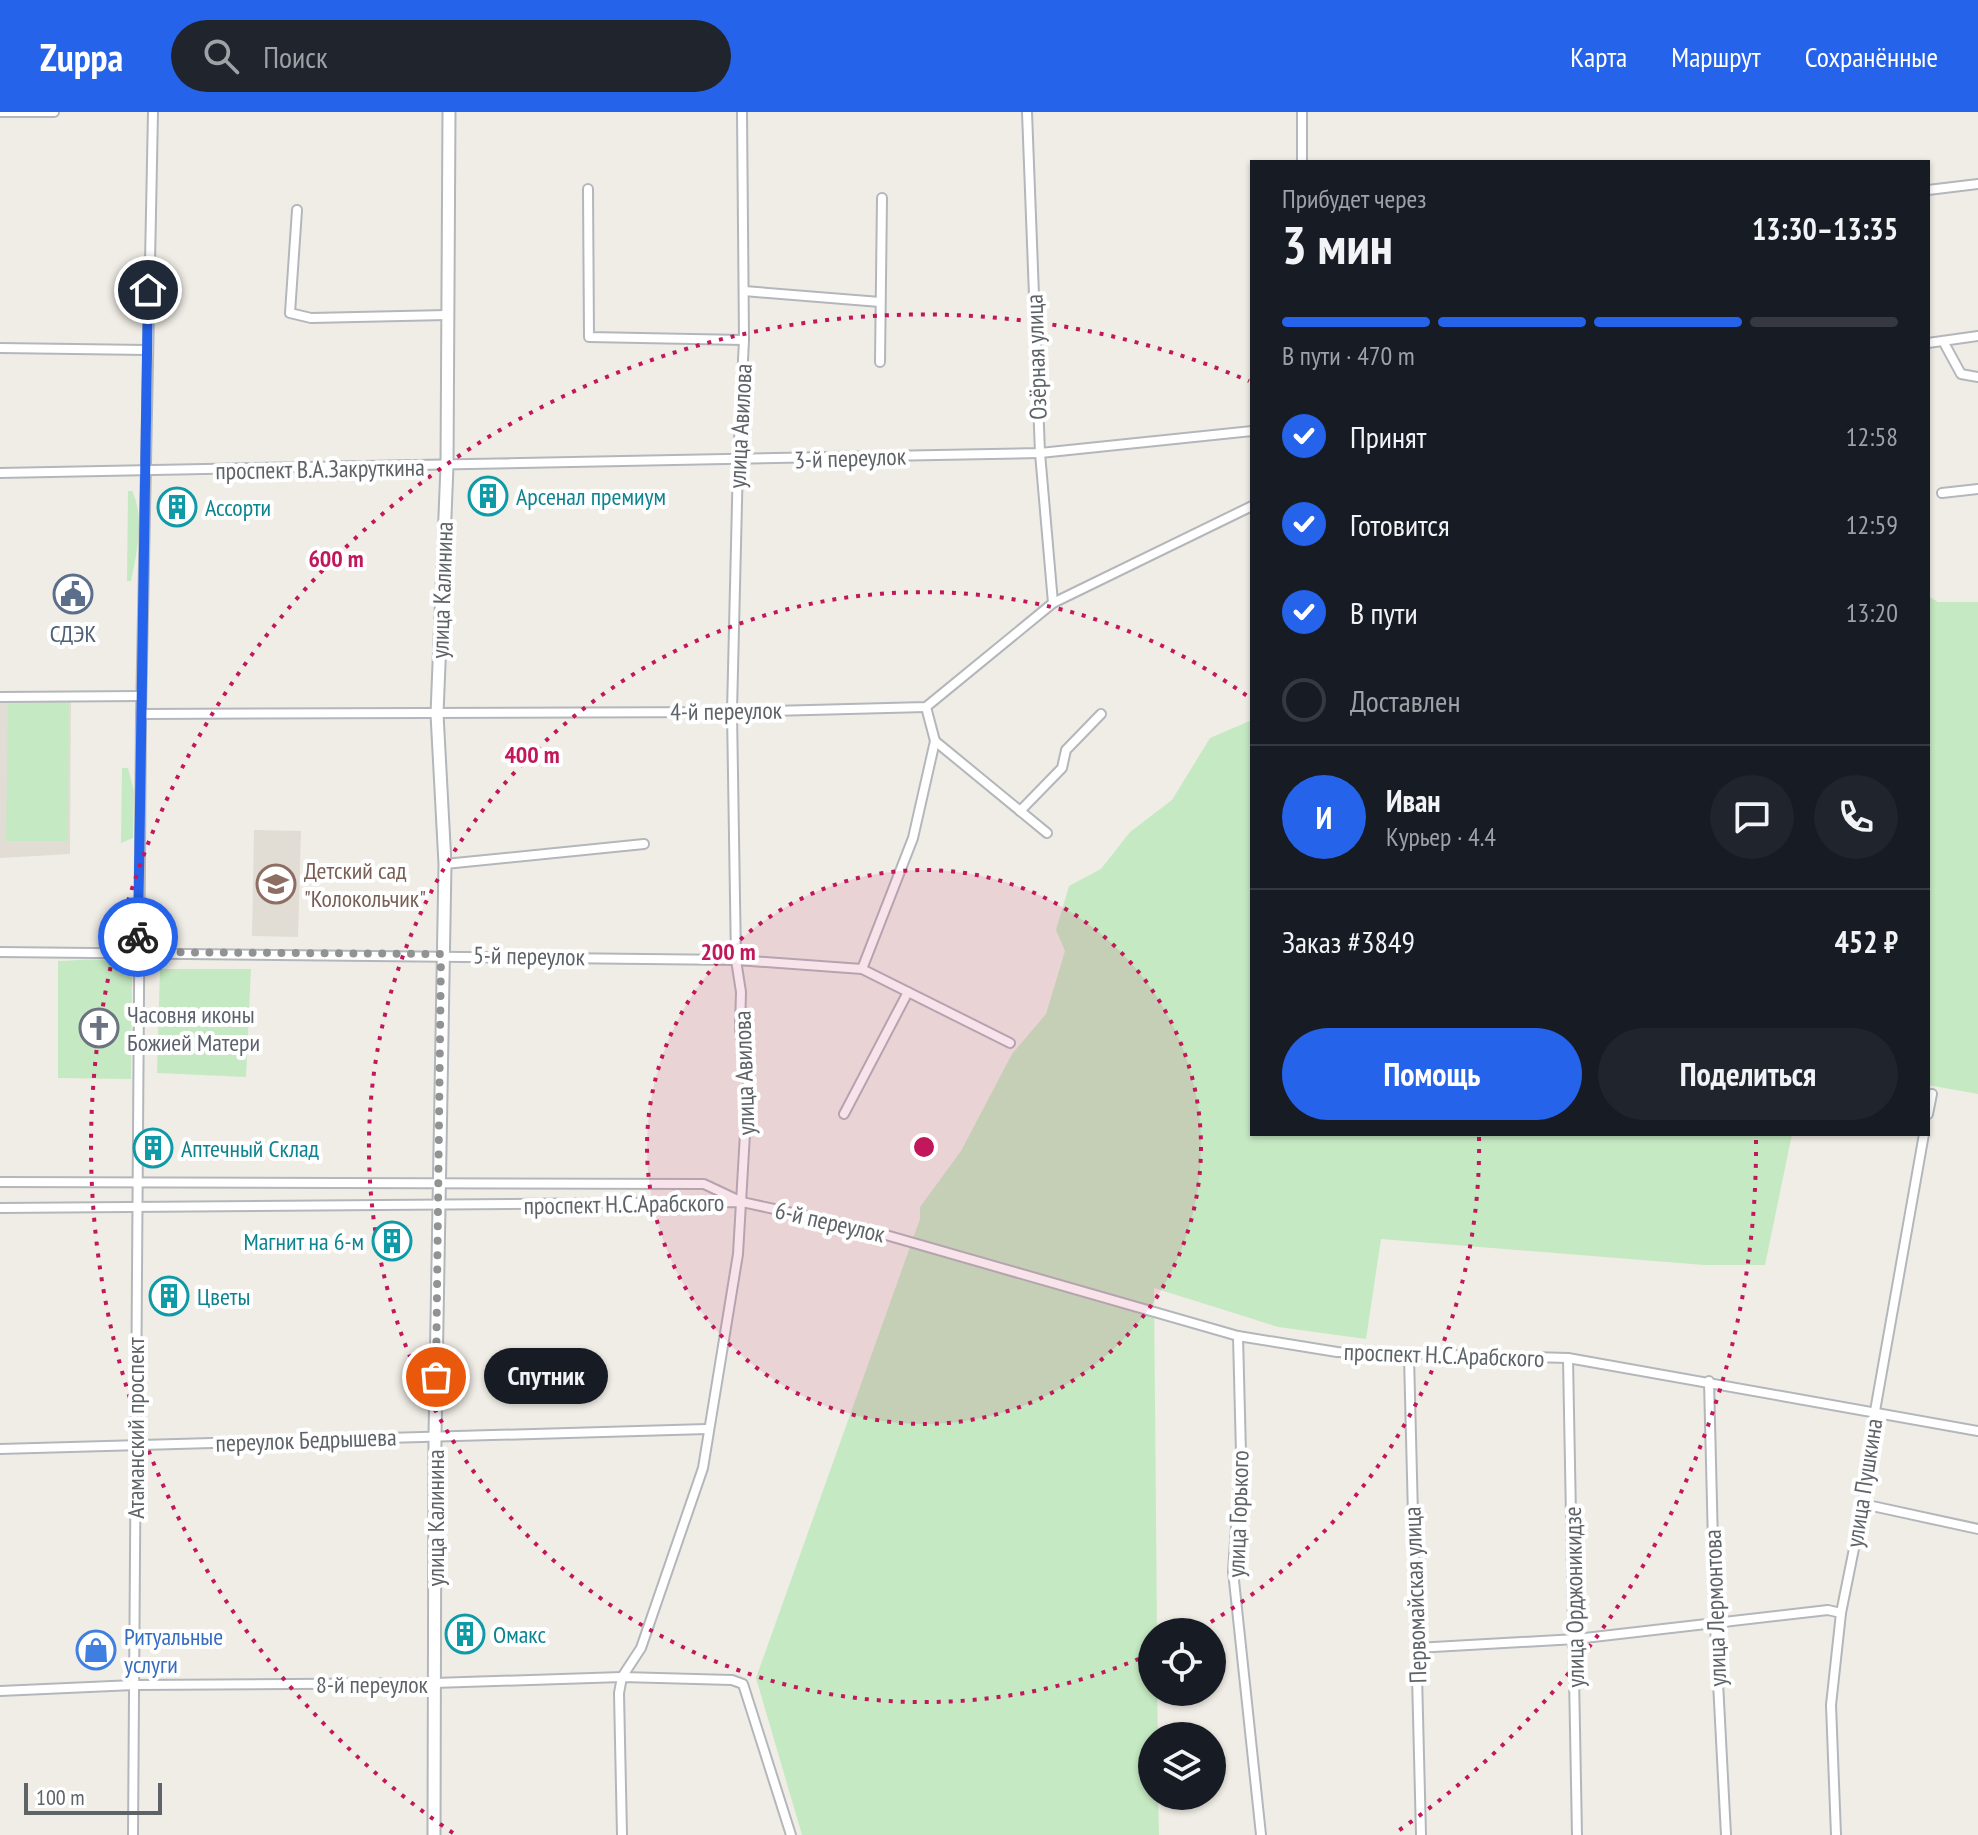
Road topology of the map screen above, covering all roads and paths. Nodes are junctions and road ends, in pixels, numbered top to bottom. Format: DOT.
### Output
graph roads {
  1 [pos="0,112"];
  2 [pos="54,112"];
  3 [pos="153,112"];
  4 [pos="449,112"];
  5 [pos="742,112"];
  6 [pos="1027,112"];
  7 [pos="1302,112"];
  8 [pos="1302,160"];
  9 [pos="1978,184"];
  10 [pos="588,189"];
  11 [pos="1930,190"];
  12 [pos="882,198"];
  13 [pos="297,210"];
  14 [pos="744,291"];
  15 [pos="880,302"];
  16 [pos="447,315"];
  17 [pos="1978,336"];
  18 [pos="744,340"];
  19 [pos="1943,341"];
  20 [pos="1930,343"];
  21 [pos="0,348"];
  22 [pos="147,350"];
  23 [pos="880,362"];
  24 [pos="1978,377"];
  25 [pos="1250,431"];
  26 [pos="1040,453"];
  27 [pos="738,461"];
  28 [pos="447,466"];
  29 [pos="144,472"];
  30 [pos="0,473"];
  31 [pos="1978,489"];
  32 [pos="1942,493"];
  33 [pos="1250,507"];
  34 [pos="1053,603"];
  35 [pos="141,696"];
  36 [pos="0,697"];
  37 [pos="926,707"];
  38 [pos="732,712"];
  39 [pos="141,714"];
  40 [pos="437,714"];
  41 [pos="1101,714"];
  42 [pos="935,741"];
  43 [pos="1020,811"];
  44 [pos="1047,833"];
  45 [pos="644,844"];
  46 [pos="445,864"];
  47 [pos="0,952"];
  48 [pos="138,952"];
  49 [pos="441,954"];
  50 [pos="736,960"];
  51 [pos="862,969"];
  52 [pos="908,992"];
  53 [pos="1010,1043"];
  54 [pos="1932,1094"];
  55 [pos="1930,1104"];
  56 [pos="844,1114"];
  57 [pos="1924,1136"];
  58 [pos="0,1182"];
  59 [pos="136,1182"];
  60 [pos="439,1183"];
  61 [pos="742,1202"];
  62 [pos="136,1207"];
  63 [pos="439,1207"];
  64 [pos="0,1208"];
  65 [pos="917,1243"];
  66 [pos="1238,1336"];
  67 [pos="1409,1356"];
  68 [pos="1568,1358"];
  69 [pos="1709,1381"];
  70 [pos="1875,1411"];
  71 [pos="707,1429"];
  72 [pos="1978,1431"];
  73 [pos="435,1435"];
  74 [pos="134,1447"];
  75 [pos="0,1449"];
  76 [pos="1863,1504"];
  77 [pos="1978,1529"];
  78 [pos="1841,1613"];
  79 [pos="1715,1625"];
  80 [pos="1576,1639"];
  81 [pos="1416,1648"];
  82 [pos="622,1677"];
  83 [pos="434,1683"];
  84 [pos="134,1685"];
  85 [pos="0,1691"];
  86 [pos="133,1835"];
  87 [pos="434,1835"];
  88 [pos="622,1835"];
  89 [pos="791,1835"];
  90 [pos="1261,1835"];
  91 [pos="1421,1835"];
  92 [pos="1577,1835"];
  93 [pos="1726,1835"];
  94 [pos="1836,1835"];
  1 -- 2 [label="street"];
  3 -- 22 [label="street, Атаманский проспект"];
  4 -- 16 [label="main road, улица Калинина"];
  5 -- 14 [label="street, улица Авилова"];
  6 -- 26 [label="street, Озёрная улица"];
  7 -- 8 [label="street"];
  9 -- 11 [label="street"];
  10 -- 18 [label="street, улица Авилова"];
  12 -- 15 [label="street"];
  13 -- 16 [label="street"];
  14 -- 15 [label="street"];
  14 -- 18 [label="street, улица Авилова"];
  15 -- 23 [label="street"];
  16 -- 28 [label="main road, улица Калинина"];
  17 -- 19 [label="street"];
  18 -- 27 [label="street, улица Авилова"];
  19 -- 20 [label="street"];
  19 -- 24 [label="street"];
  21 -- 22 [label="street"];
  22 -- 29 [label="street, Атаманский проспект"];
  25 -- 26 [label="street, 3-й переулок"];
  26 -- 27 [label="street, 3-й переулок"];
  26 -- 34 [label="street, Озёрная улица"];
  27 -- 28 [label="street, 3-й переулок"];
  27 -- 38 [label="street, улица Авилова"];
  28 -- 29 [label="street, проспект В.А.Закруткина"];
  28 -- 40 [label="main road, улица Калинина"];
  29 -- 30 [label="street, проспект В.А.Закруткина"];
  29 -- 35 [label="street, Атаманский проспект"];
  31 -- 32 [label="street"];
  33 -- 34 [label="street"];
  34 -- 37 [label="street"];
  35 -- 36 [label="street"];
  35 -- 39 [label="street, Атаманский проспект"];
  37 -- 38 [label="street, 4-й переулок"];
  37 -- 42 [label="street"];
  38 -- 40 [label="street, 4-й переулок"];
  38 -- 50 [label="street, улица Авилова"];
  39 -- 40 [label="street, 4-й переулок"];
  39 -- 48 [label="street, Атаманский проспект"];
  40 -- 46 [label="main road, улица Калинина"];
  41 -- 43 [label="street"];
  42 -- 43 [label="street"];
  42 -- 51 [label="street"];
  43 -- 44 [label="street"];
  45 -- 46 [label="street"];
  46 -- 49 [label="main road, улица Калинина"];
  47 -- 48 [label="street, 5-й переулок"];
  48 -- 49 [label="street, 5-й переулок"];
  48 -- 59 [label="street, Атаманский проспект"];
  49 -- 50 [label="street, 5-й переулок"];
  49 -- 60 [label="main road, улица Калинина"];
  50 -- 51 [label="street, 5-й переулок"];
  50 -- 61 [label="street, улица Авилова"];
  51 -- 52 [label="street, 5-й переулок"];
  52 -- 53 [label="street, 5-й переулок"];
  52 -- 56 [label="street"];
  54 -- 55 [label="street"];
  57 -- 70 [label="street, улица Пушкина"];
  58 -- 59 [label="street, проспект Н.С.Арабского"];
  59 -- 60 [label="street, проспект Н.С.Арабского"];
  59 -- 62 [label="street, Атаманский проспект"];
  60 -- 61 [label="street, проспект Н.С.Арабского"];
  60 -- 63 [label="main road, улица Калинина"];
  61 -- 63 [label="street, проспект Н.С.Арабского"];
  61 -- 65 [label="street, 6-й переулок"];
  61 -- 71 [label="street, улица Авилова"];
  62 -- 63 [label="street, проспект Н.С.Арабского"];
  62 -- 64 [label="street, проспект Н.С.Арабского"];
  62 -- 74 [label="street, Атаманский проспект"];
  63 -- 73 [label="main road, улица Калинина"];
  65 -- 66 [label="street, проспект Н.С.Арабского"];
  66 -- 67 [label="street, проспект Н.С.Арабского"];
  66 -- 90 [label="street, улица Горького"];
  67 -- 68 [label="street, проспект Н.С.Арабского"];
  67 -- 81 [label="street, Первомайская улица"];
  68 -- 69 [label="street, проспект Н.С.Арабского"];
  68 -- 80 [label="street, улица Орджоникидзе"];
  69 -- 70 [label="street, проспект Н.С.Арабского"];
  69 -- 79 [label="street, улица Лермонтова"];
  70 -- 72 [label="street, проспект Н.С.Арабского"];
  70 -- 76 [label="street, улица Пушкина"];
  71 -- 73 [label="street, переулок Бедрышева"];
  71 -- 82 [label="street, улица Авилова"];
  73 -- 74 [label="street, переулок Бедрышева"];
  73 -- 83 [label="main road, улица Калинина"];
  74 -- 75 [label="street, переулок Бедрышева"];
  74 -- 84 [label="street, Атаманский проспект"];
  76 -- 77 [label="street"];
  76 -- 78 [label="street, улица Пушкина"];
  78 -- 79 [label="street"];
  78 -- 94 [label="street, улица Пушкина"];
  79 -- 80 [label="street"];
  79 -- 93 [label="street, улица Лермонтова"];
  80 -- 81 [label="street"];
  80 -- 92 [label="street, улица Орджоникидзе"];
  81 -- 91 [label="street, Первомайская улица"];
  82 -- 83 [label="street, 8-й переулок"];
  82 -- 88 [label="street, улица Авилова"];
  82 -- 89 [label="street, 8-й переулок"];
  83 -- 84 [label="street, 8-й переулок"];
  83 -- 87 [label="main road, улица Калинина"];
  84 -- 85 [label="street, 8-й переулок"];
  84 -- 86 [label="street, Атаманский проспект"];
}
